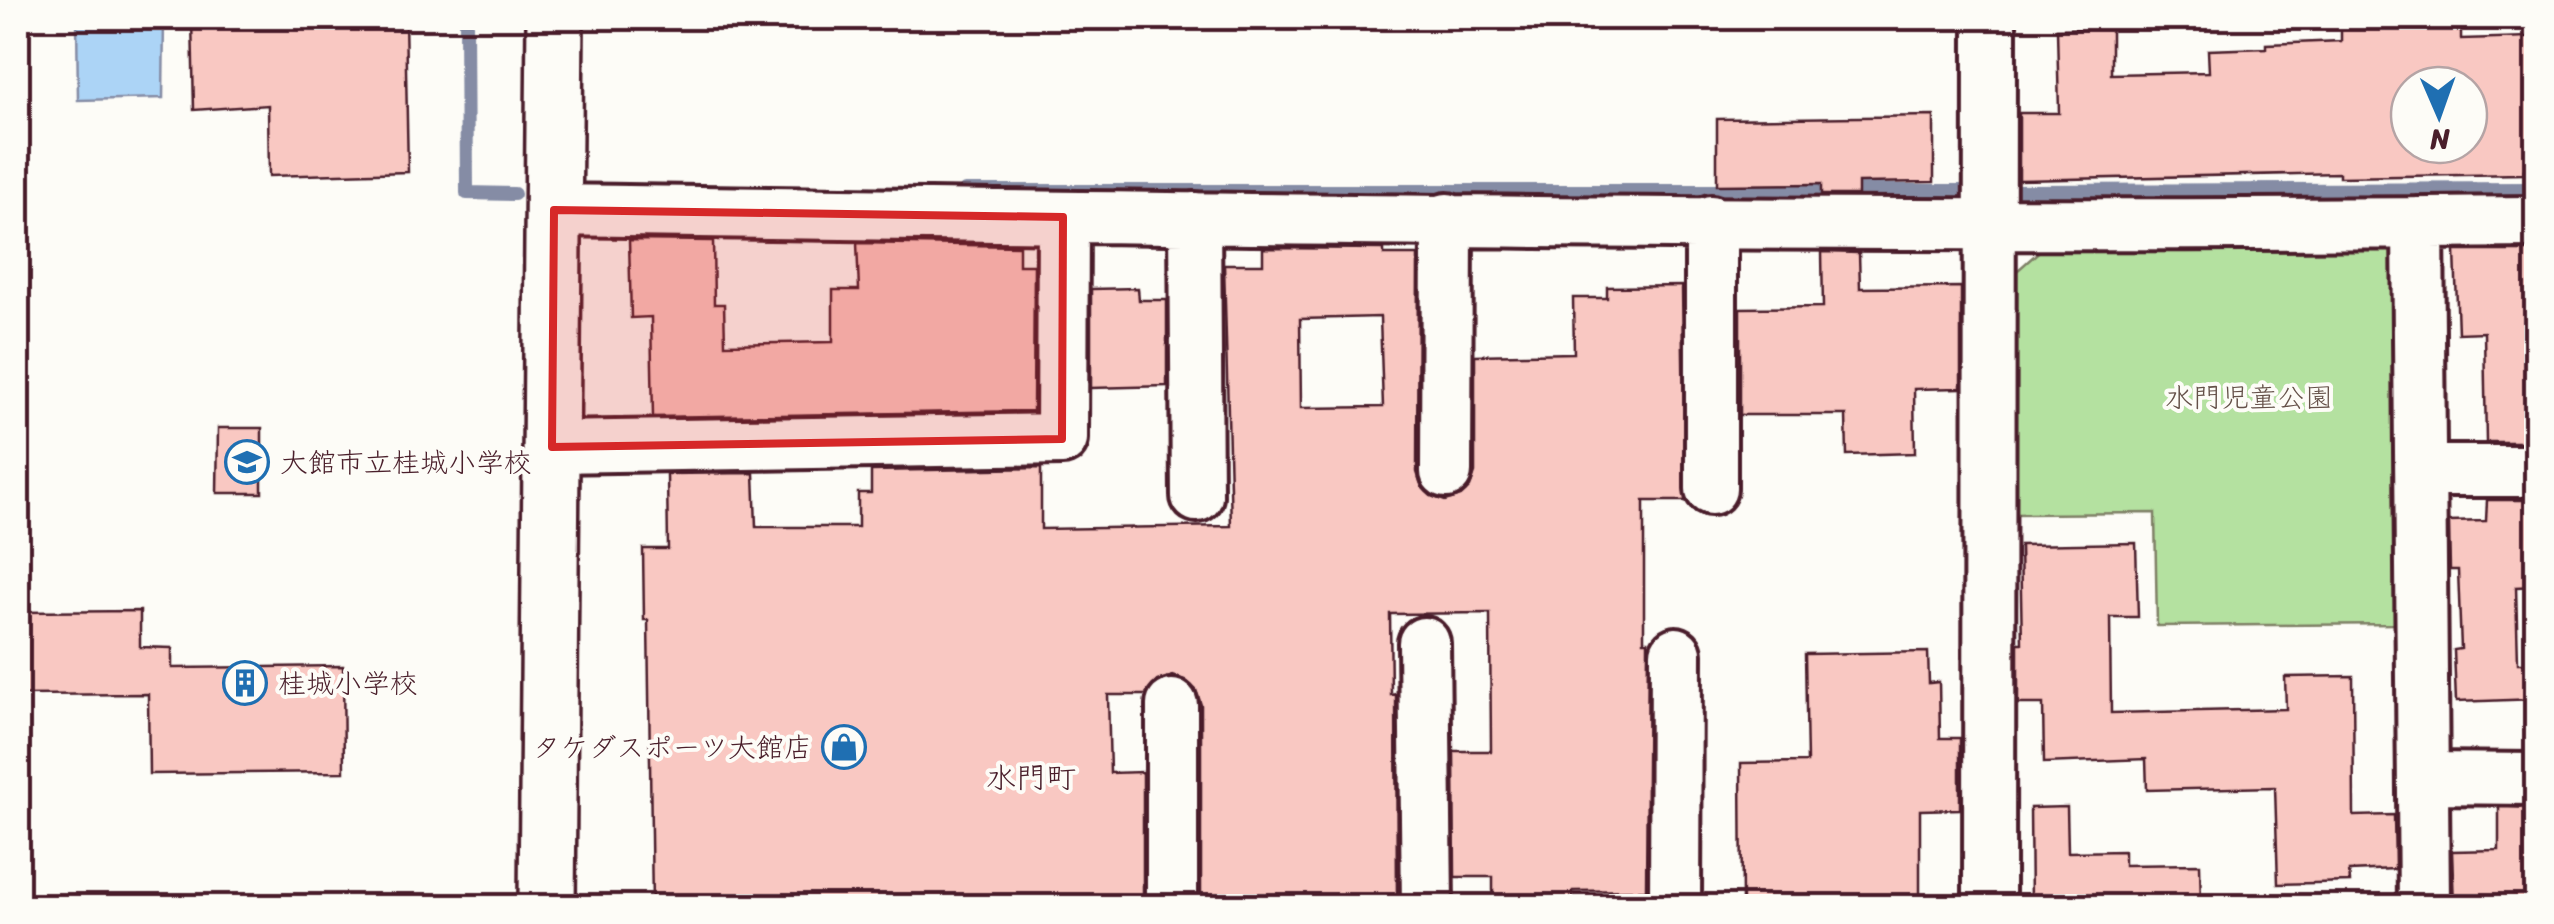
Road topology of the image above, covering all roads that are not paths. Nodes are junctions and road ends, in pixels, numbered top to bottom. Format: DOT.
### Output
graph roads {
  1 [pos="556,18"];
  2 [pos="1990,18"];
  3 [pos="554,210"];
  4 [pos="1064,217"];
  5 [pos="1196,218"];
  6 [pos="1447,220"];
  7 [pos="1711,221"];
  8 [pos="2536,222"];
  9 [pos="1990,223"];
  10 [pos="2418,223"];
  11 [pos="552,446"];
  12 [pos="2422,470"];
  13 [pos="2536,471"];
  14 [pos="1446,472"];
  15 [pos="1711,489"];
  16 [pos="1197,496"];
  17 [pos="1424,643"];
  18 [pos="1676,653"];
  19 [pos="1172,704"];
  20 [pos="2425,778"];
  21 [pos="2536,779"];
  22 [pos="548,906"];
  23 [pos="1172,906"];
  24 [pos="1426,906"];
  25 [pos="1675,906"];
  26 [pos="1990,906"];
  27 [pos="2424,906"];
  1 -- 3 [label="street"];
  2 -- 9 [label="street"];
  3 -- 4 [label="street"];
  3 -- 11 [label="street"];
  4 -- 5 [label="street"];
  4 -- 11 [label="street"];
  5 -- 6 [label="street"];
  5 -- 16 [label="street"];
  6 -- 7 [label="street"];
  6 -- 14 [label="street"];
  7 -- 9 [label="street"];
  7 -- 15 [label="street"];
  8 -- 10 [label="street"];
  9 -- 10 [label="street"];
  9 -- 26 [label="street"];
  10 -- 12 [label="street"];
  11 -- 22 [label="street"];
  12 -- 13 [label="street"];
  12 -- 20 [label="street"];
  17 -- 24 [label="street"];
  18 -- 25 [label="street"];
  19 -- 23 [label="street"];
  20 -- 21 [label="street"];
  20 -- 27 [label="street"];
}
